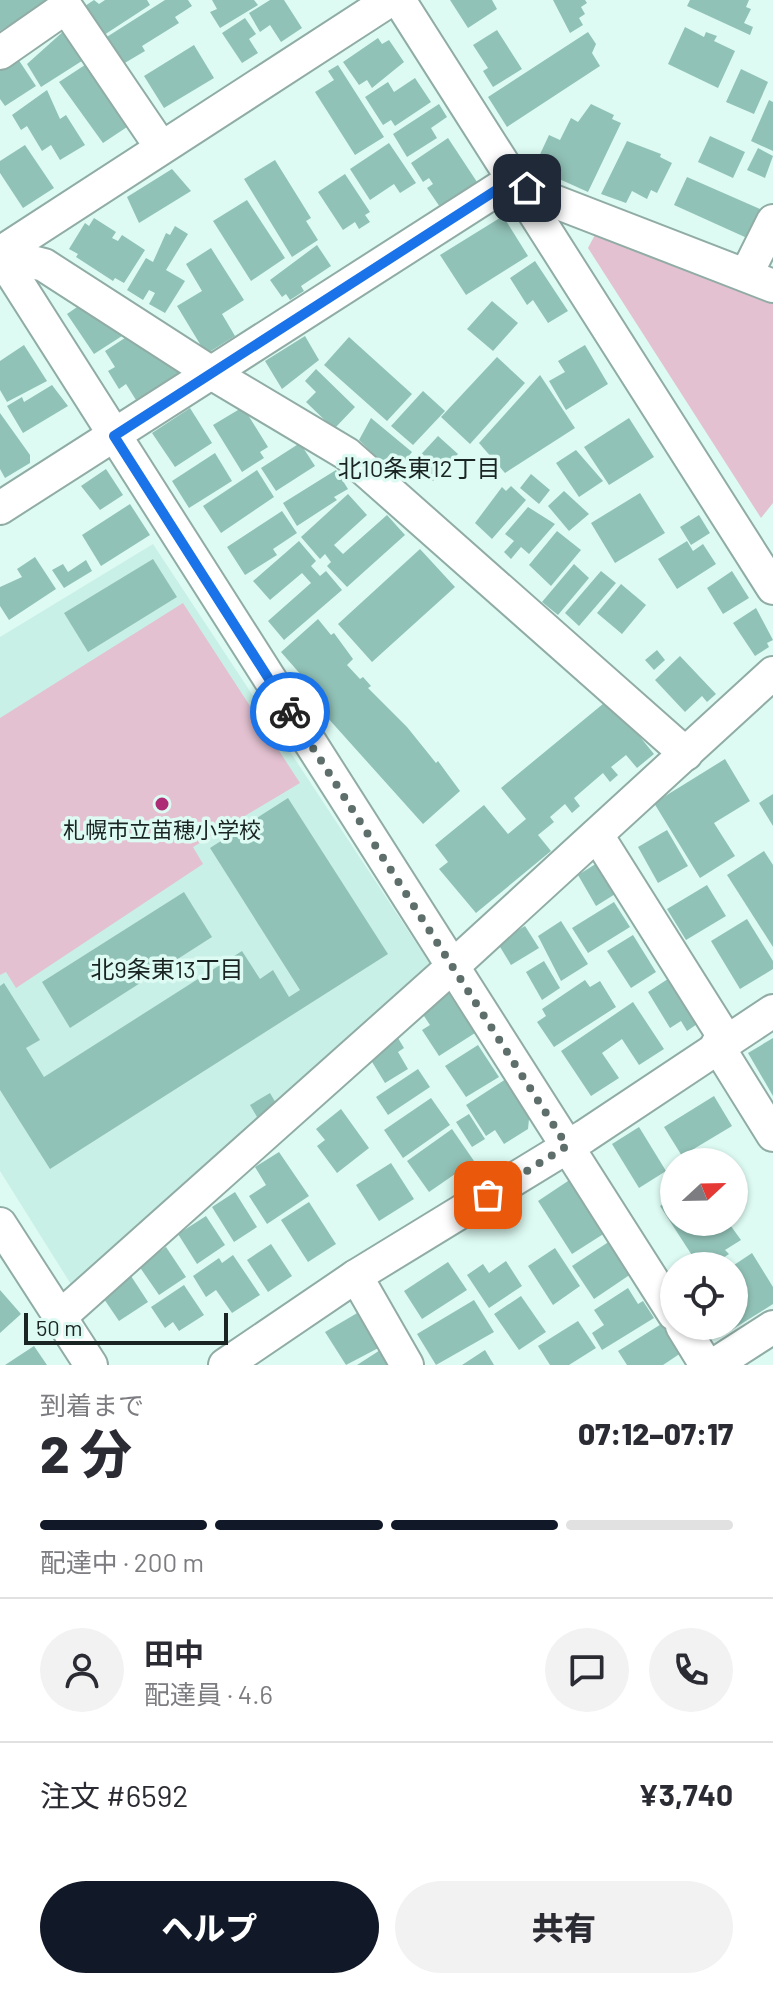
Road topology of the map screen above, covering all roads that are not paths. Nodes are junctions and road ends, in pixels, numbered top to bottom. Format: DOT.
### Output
graph roads {
  1 [pos="390,0"];
  2 [pos="399,0"];
  3 [pos="0,53"];
  4 [pos="161,147"];
  5 [pos="512,180"];
  6 [pos="773,221"];
  7 [pos="0,254"];
  8 [pos="760,280"];
  9 [pos="213,374"];
  10 [pos="114,436"];
  11 [pos="0,508"];
  12 [pos="773,588"];
  13 [pos="773,673"];
  14 [pos="686,754"];
  15 [pos="597,835"];
  16 [pos="452,967"];
  17 [pos="773,1011"];
  18 [pos="721,1043"];
  19 [pos="773,1135"];
  20 [pos="567,1146"];
  21 [pos="0,1224"];
  22 [pos="356,1276"];
  23 [pos="660,1292"];
  24 [pos="61,1316"];
  25 [pos="773,1327"];
  26 [pos="691,1340"];
  27 [pos="91,1365"];
  28 [pos="225,1365"];
  29 [pos="407,1365"];
  30 [pos="706,1365"];
  31 [pos="714,1365"];
  1 -- 4 [label="street"];
  2 -- 5 [label="street"];
  3 -- 4 [label="street"];
  4 -- 7 [label="street"];
  5 -- 8 [label="street"];
  5 -- 9 [label="street"];
  5 -- 12 [label="street"];
  6 -- 8 [label="street"];
  7 -- 9 [label="street"];
  7 -- 10 [label="street"];
  9 -- 10 [label="street"];
  9 -- 14 [label="street"];
  10 -- 11 [label="street"];
  10 -- 16 [label="street"];
  13 -- 14 [label="street"];
  14 -- 15 [label="street"];
  15 -- 16 [label="street"];
  15 -- 18 [label="street"];
  16 -- 20 [label="street"];
  16 -- 24 [label="street"];
  17 -- 18 [label="street"];
  18 -- 19 [label="street"];
  18 -- 20 [label="street"];
  20 -- 22 [label="street"];
  20 -- 23 [label="street"];
  21 -- 24 [label="street"];
  22 -- 28 [label="street"];
  22 -- 29 [label="street"];
  24 -- 27 [label="street"];
  25 -- 31 [label="street"];
  26 -- 30 [label="street"];
}
